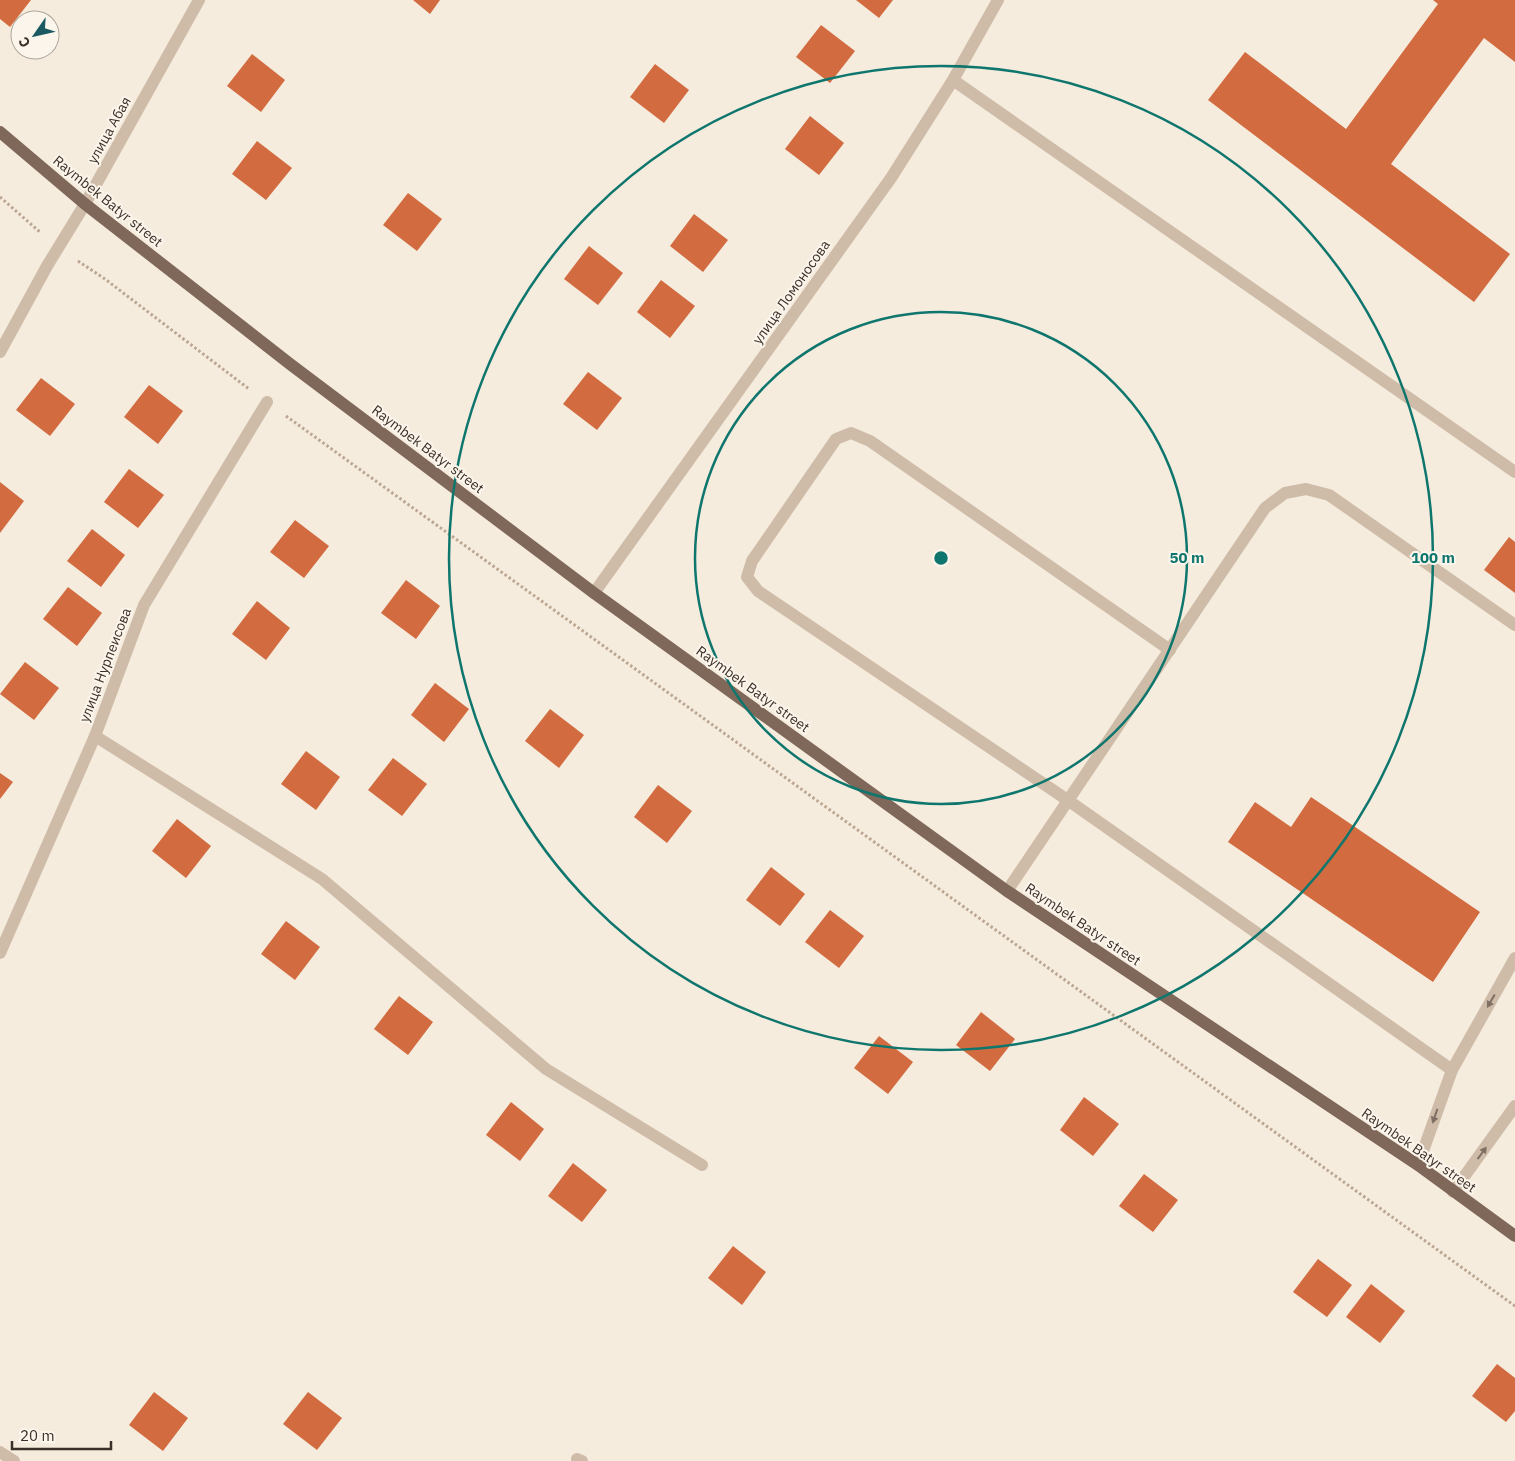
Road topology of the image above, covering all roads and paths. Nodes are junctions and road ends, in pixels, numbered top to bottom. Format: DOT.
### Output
graph roads {
  1 [pos="199,0"];
  2 [pos="998,0"];
  3 [pos="954,80"];
  4 [pos="0,132"];
  5 [pos="0,197"];
  6 [pos="85,204"];
  7 [pos="58,248"];
  8 [pos="0,352"];
  9 [pos="267,402"];
  10 [pos="1515,472"];
  11 [pos="594,593"];
  12 [pos="1515,625"];
  13 [pos="1170,650"];
  14 [pos="95,736"];
  15 [pos="1069,801"];
  16 [pos="1007,891"];
  17 [pos="0,953"];
  18 [pos="1515,958"];
  19 [pos="1452,1070"];
  20 [pos="1515,1106"];
  21 [pos="702,1165"];
  22 [pos="1418,1166"];
  23 [pos="1453,1192"];
  24 [pos="1515,1236"];
  25 [pos="1515,1306"];
  26 [pos="0,1452"];
  27 [pos="14,1461"];
  1 -- 6 [label="street, улица Абая"];
  2 -- 3 [label="street, улица Ломоносова"];
  3 -- 10 [label="street"];
  3 -- 11 [label="street, улица Ломоносова"];
  4 -- 6 [label="main road, Raymbek Batyr street"];
  5 -- 7 [label="path"];
  6 -- 7 [label="street, улица Абая"];
  6 -- 11 [label="main road, Raymbek Batyr street"];
  7 -- 8 [label="street, улица Абая"];
  7 -- 9 [label="path"];
  9 -- 14 [label="street, улица Нурпеисова"];
  9 -- 25 [label="path"];
  11 -- 16 [label="main road, Raymbek Batyr street"];
  12 -- 13 [label="street"];
  13 -- 15 [label="street"];
  13 -- 15 [label="street"];
  14 -- 17 [label="street, улица Нурпеисова"];
  14 -- 21 [label="street"];
  15 -- 16 [label="street"];
  15 -- 19 [label="street"];
  16 -- 22 [label="main road, Raymbek Batyr street"];
  18 -- 19 [label="street, one-way"];
  19 -- 22 [label="street, one-way"];
  23 -- 20 [label="street, one-way"];
  22 -- 23 [label="main road, Raymbek Batyr street"];
  23 -- 24 [label="main road, Raymbek Batyr street"];
  26 -- 27 [label="street"];
}
